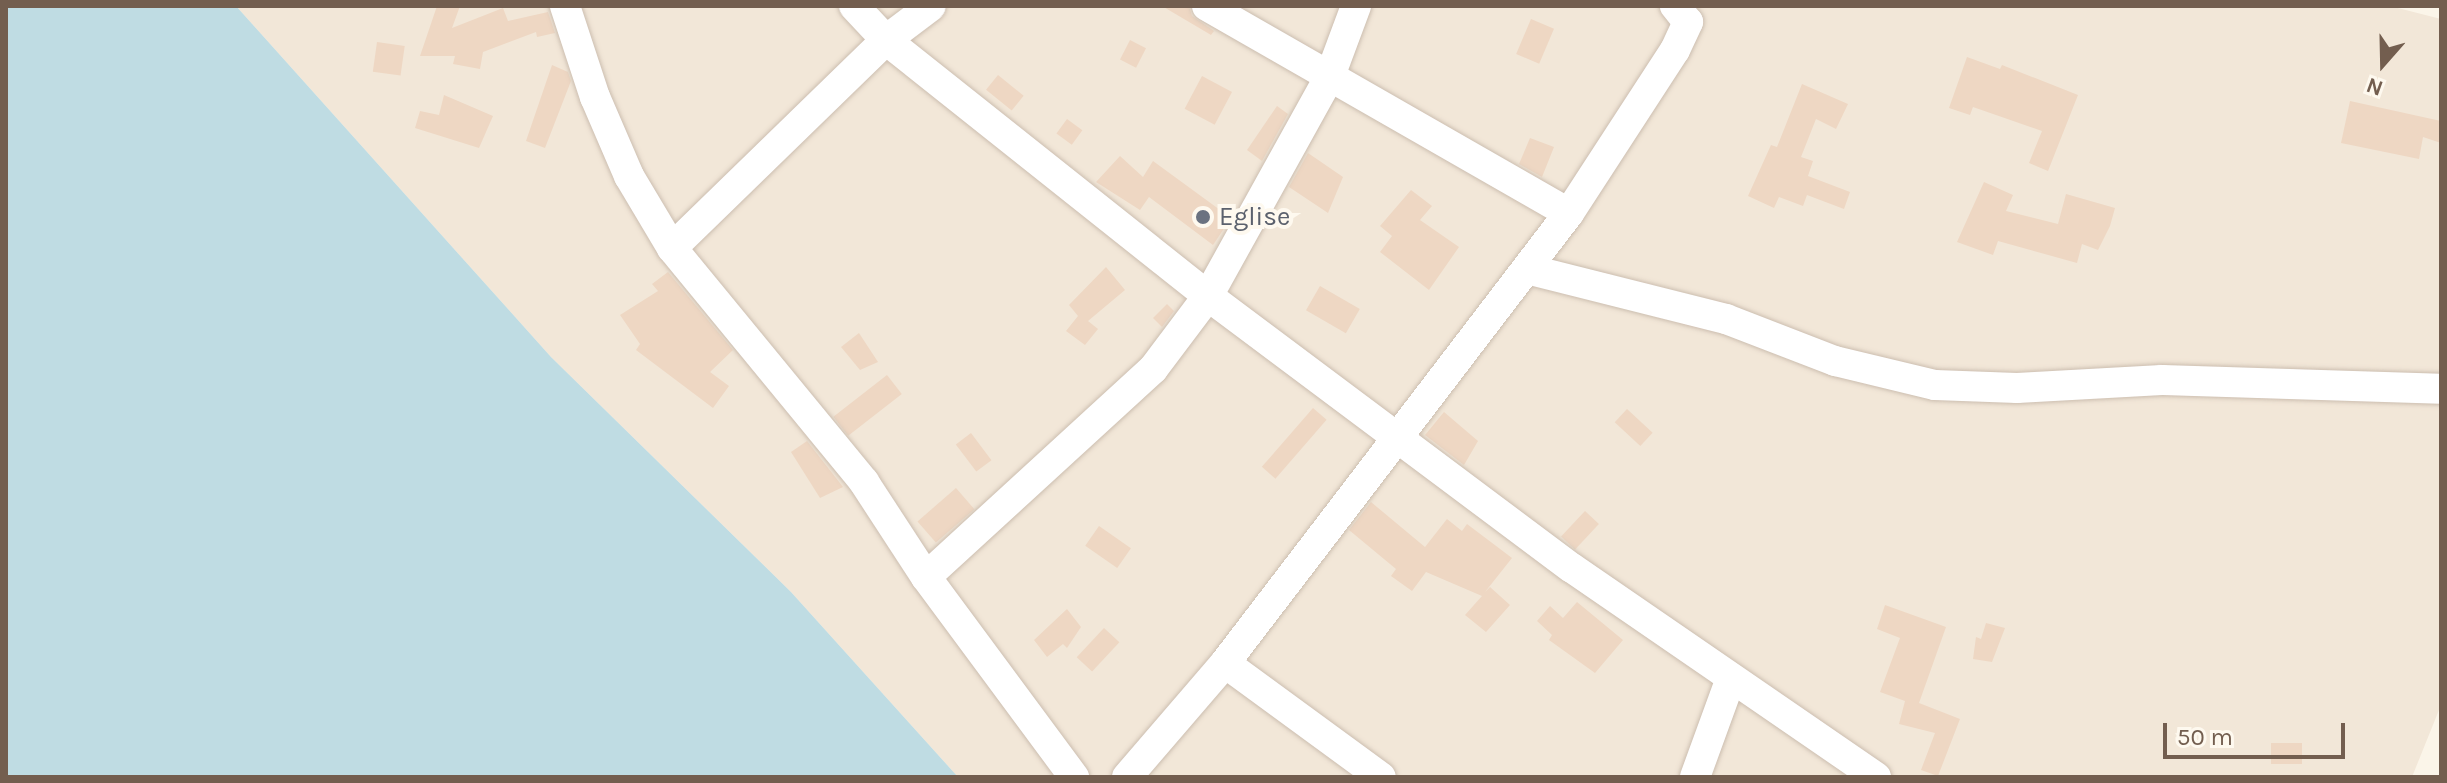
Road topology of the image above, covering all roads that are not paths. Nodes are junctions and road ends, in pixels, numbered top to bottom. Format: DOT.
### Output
graph roads {
  1 [pos="565,6"];
  2 [pos="854,6"];
  3 [pos="931,6"];
  4 [pos="1207,6"];
  5 [pos="1356,6"];
  6 [pos="1675,6"];
  7 [pos="886,40"];
  8 [pos="1330,76"];
  9 [pos="1569,213"];
  10 [pos="672,248"];
  11 [pos="1527,269"];
  12 [pos="1208,296"];
  13 [pos="2441,389"];
  14 [pos="1400,437"];
  15 [pos="926,577"];
  16 [pos="1225,663"];
  17 [pos="1731,678"];
  18 [pos="1074,777"];
  19 [pos="1127,777"];
  20 [pos="1381,777"];
  21 [pos="1695,777"];
  22 [pos="1876,777"];
  1 -- 10 [label="street"];
  2 -- 7 [label="street"];
  3 -- 7 [label="street"];
  4 -- 8 [label="street"];
  5 -- 8 [label="street"];
  6 -- 9 [label="street"];
  7 -- 10 [label="street"];
  7 -- 12 [label="street"];
  8 -- 9 [label="street"];
  8 -- 12 [label="street"];
  9 -- 11 [label="street"];
  10 -- 15 [label="street"];
  11 -- 13 [label="street"];
  11 -- 14 [label="street"];
  12 -- 14 [label="street"];
  12 -- 15 [label="street"];
  14 -- 16 [label="street"];
  14 -- 17 [label="street"];
  15 -- 18 [label="street"];
  16 -- 19 [label="street"];
  16 -- 20 [label="street"];
  17 -- 21 [label="street"];
  17 -- 22 [label="street"];
}
